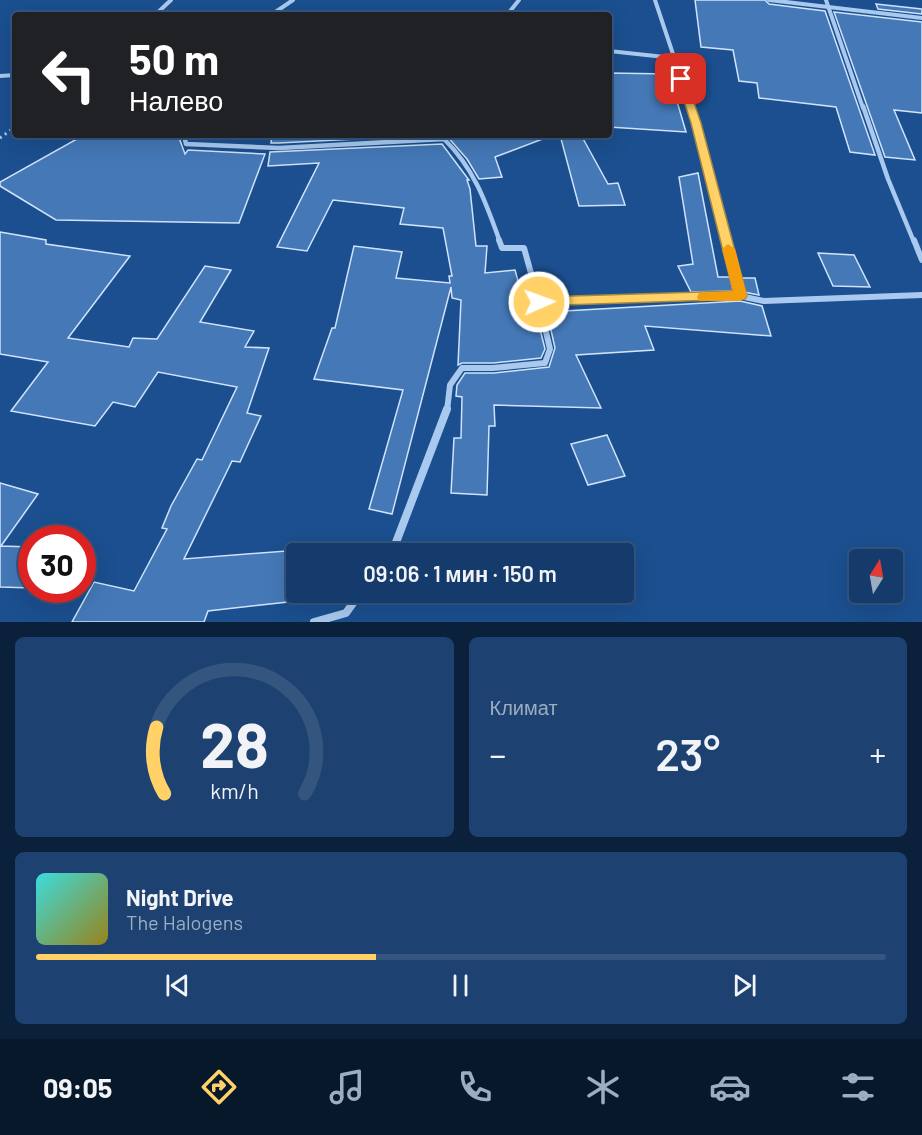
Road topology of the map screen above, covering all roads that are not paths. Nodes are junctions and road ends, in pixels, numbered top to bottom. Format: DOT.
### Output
graph roads {
  1 [pos="171,0"];
  2 [pos="292,0"];
  3 [pos="519,0"];
  4 [pos="655,0"];
  5 [pos="769,0"];
  6 [pos="826,0"];
  7 [pos="828,7"];
  8 [pos="158,12"];
  9 [pos="275,12"];
  10 [pos="509,12"];
  11 [pos="922,18"];
  12 [pos="612,51"];
  13 [pos="674,58"];
  14 [pos="185,138"];
  15 [pos="427,138"];
  16 [pos="443,138"];
  17 [pos="922,260"];
  18 [pos="922,295"];
  19 [pos="740,296"];
  20 [pos="539,302"];
  21 [pos="396,543"];
  22 [pos="353,603"];
  23 [pos="314,622"];
  1 -- 8 [label="street"];
  2 -- 9 [label="street"];
  3 -- 10 [label="street"];
  4 -- 13 [label="street"];
  5 -- 7 [label="street"];
  6 -- 7 [label="street"];
  7 -- 11 [label="street"];
  7 -- 17 [label="street"];
  12 -- 13 [label="street"];
  13 -- 19 [label="street"];
  14 -- 15 [label="street"];
  16 -- 20 [label="street"];
  18 -- 19 [label="street"];
  19 -- 20 [label="street"];
  20 -- 21 [label="street"];
  22 -- 23 [label="street"];
}
